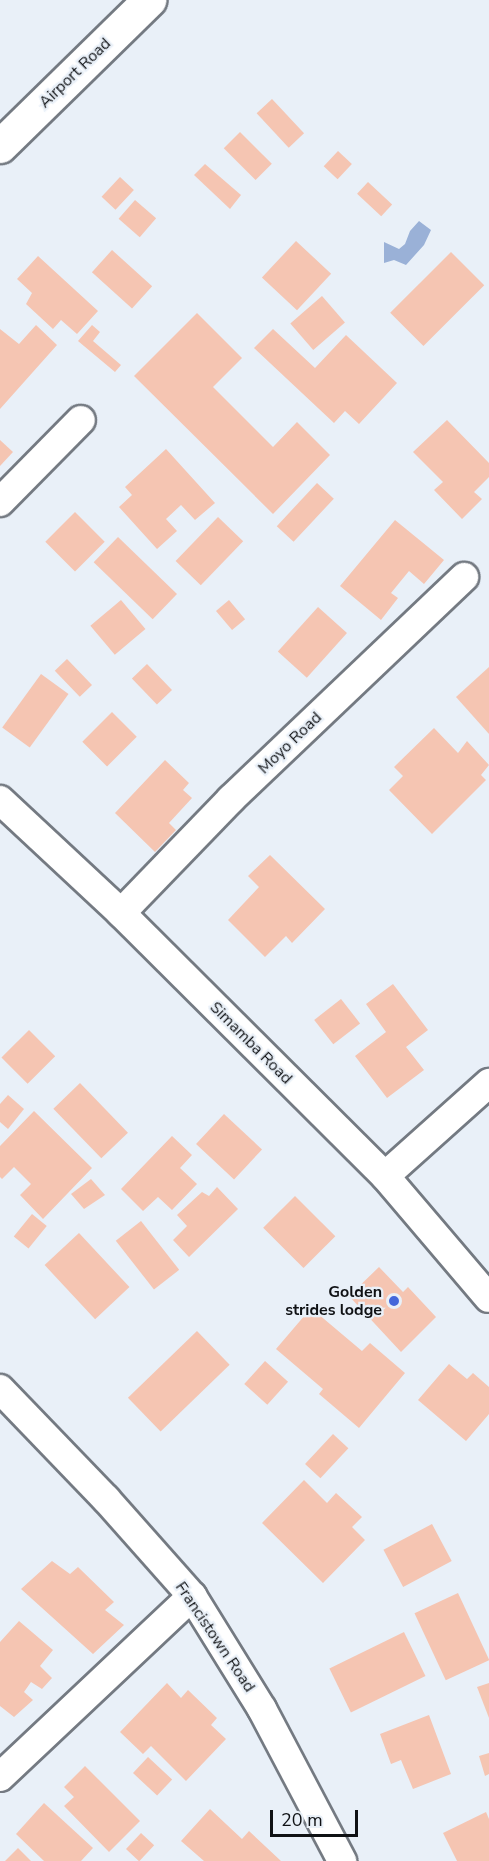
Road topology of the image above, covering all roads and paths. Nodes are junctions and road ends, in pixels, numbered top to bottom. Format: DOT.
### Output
graph roads {
  1 [pos="149,0"];
  2 [pos="0,146"];
  3 [pos="81,420"];
  4 [pos="0,502"];
  5 [pos="464,577"];
  6 [pos="0,800"];
  7 [pos="121,913"];
  8 [pos="489,1083"];
  9 [pos="385,1176"];
  10 [pos="489,1298"];
  11 [pos="0,1389"];
  12 [pos="192,1596"];
  13 [pos="0,1777"];
  14 [pos="334,1857"];
  1 -- 2 [label="street, Airport Road"];
  3 -- 4 [label="street"];
  5 -- 7 [label="street, Moyo Road"];
  6 -- 7 [label="street, Simamba Road"];
  7 -- 9 [label="street, Simamba Road"];
  8 -- 9 [label="street"];
  9 -- 10 [label="street, Simamba Road"];
  11 -- 12 [label="street, Francistown Road"];
  12 -- 13 [label="street"];
  12 -- 14 [label="street, Francistown Road"];
}
